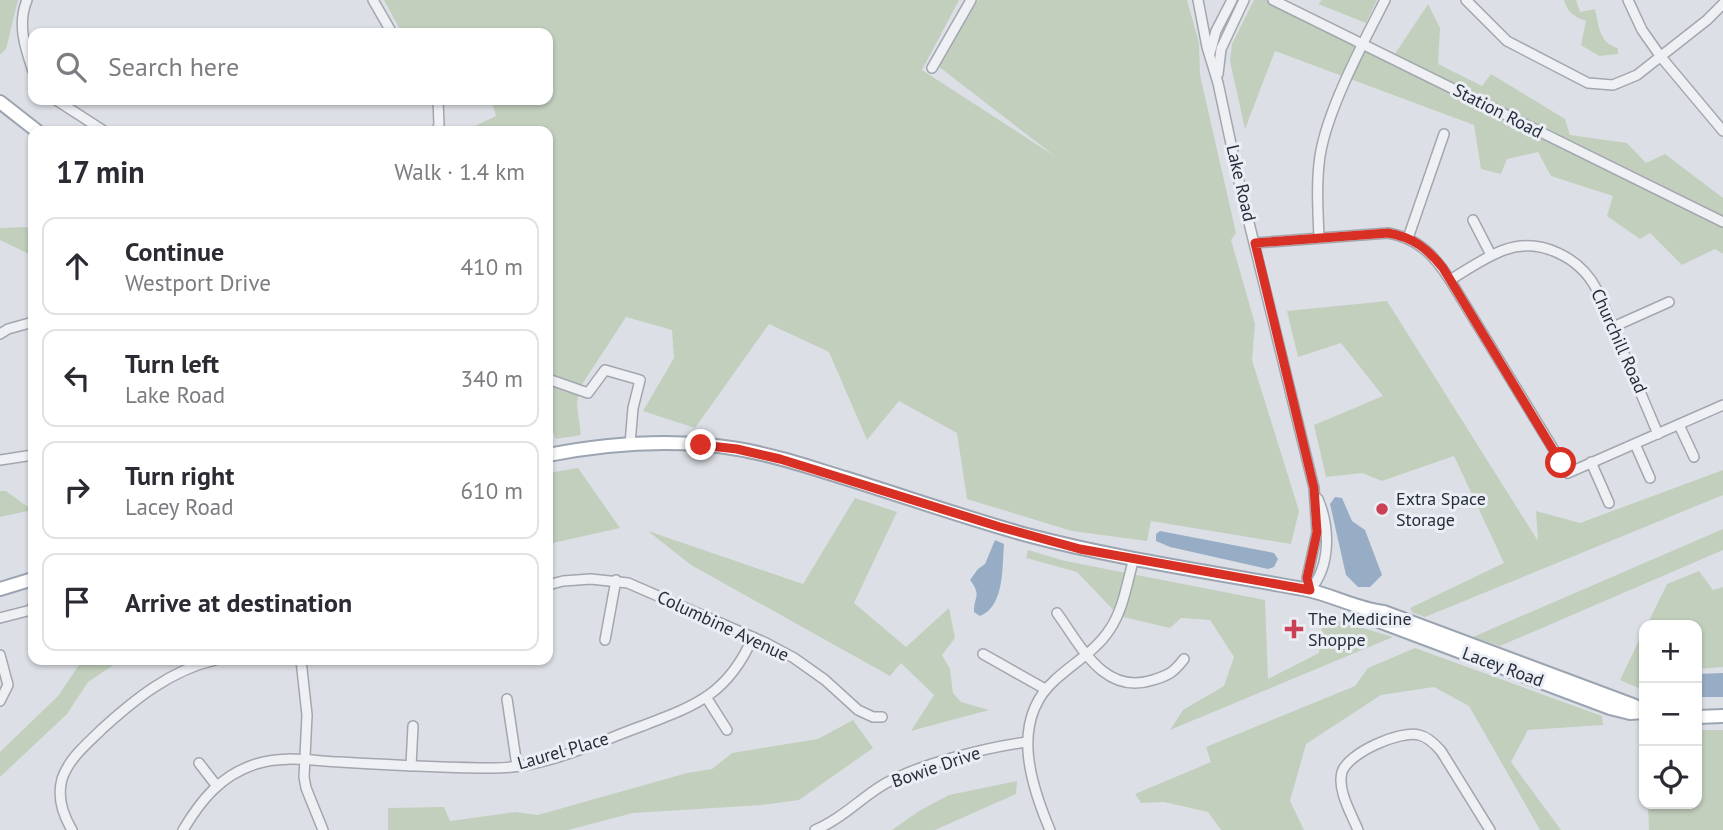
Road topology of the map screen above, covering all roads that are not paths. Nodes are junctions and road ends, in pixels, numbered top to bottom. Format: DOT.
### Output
graph roads {
  1 [pos="27,0"];
  2 [pos="373,0"];
  3 [pos="971,0"];
  4 [pos="1198,0"];
  5 [pos="1232,0"];
  6 [pos="1244,0"];
  7 [pos="1273,0"];
  8 [pos="1385,0"];
  9 [pos="1466,0"];
  10 [pos="1628,0"];
  11 [pos="1723,4"];
  12 [pos="389,28"];
  13 [pos="1364,44"];
  14 [pos="28,53"];
  15 [pos="1210,55"];
  16 [pos="1661,57"];
  17 [pos="932,68"];
  18 [pos="1218,83"];
  19 [pos="0,102"];
  20 [pos="64,105"];
  21 [pos="438,105"];
  22 [pos="31,126"];
  23 [pos="96,126"];
  24 [pos="438,126"];
  25 [pos="1723,131"];
  26 [pos="1444,135"];
  27 [pos="1473,220"];
  28 [pos="1723,222"];
  29 [pos="1319,238"];
  30 [pos="1408,238"];
  31 [pos="1255,243"];
  32 [pos="1491,255"];
  33 [pos="1450,280"];
  34 [pos="1669,302"];
  35 [pos="28,323"];
  36 [pos="1613,327"];
  37 [pos="0,334"];
  38 [pos="553,381"];
  39 [pos="1723,405"];
  40 [pos="1679,425"];
  41 [pos="1658,434"];
  42 [pos="631,444"];
  43 [pos="1635,444"];
  44 [pos="553,454"];
  45 [pos="28,456"];
  46 [pos="1694,457"];
  47 [pos="0,460"];
  48 [pos="1591,462"];
  49 [pos="1650,478"];
  50 [pos="1609,503"];
  51 [pos="1134,558"];
  52 [pos="616,580"];
  53 [pos="28,581"];
  54 [pos="553,584"];
  55 [pos="0,589"];
  56 [pos="1310,590"];
  57 [pos="28,611"];
  58 [pos="1057,613"];
  59 [pos="0,618"];
  60 [pos="753,637"];
  61 [pos="605,640"];
  62 [pos="983,654"];
  63 [pos="1087,654"];
  64 [pos="0,655"];
  65 [pos="1184,659"];
  66 [pos="202,665"];
  67 [pos="302,665"];
  68 [pos="1045,689"];
  69 [pos="706,697"];
  70 [pos="507,699"];
  71 [pos="0,701"];
  72 [pos="1639,712"];
  73 [pos="1723,716"];
  74 [pos="882,717"];
  75 [pos="1702,717"];
  76 [pos="413,726"];
  77 [pos="727,730"];
  78 [pos="1027,742"];
  79 [pos="303,759"];
  80 [pos="198,763"];
  81 [pos="411,766"];
  82 [pos="517,766"];
  83 [pos="216,785"];
  84 [pos="72,830"];
  85 [pos="183,830"];
  86 [pos="323,830"];
  87 [pos="816,830"];
  88 [pos="1049,830"];
  89 [pos="1358,830"];
  90 [pos="1490,830"];
  1 -- 14 [label="street"];
  2 -- 12 [label="street"];
  3 -- 17 [label="street"];
  4 -- 15 [label="street, Lake Road"];
  5 -- 15 [label="street"];
  6 -- 18 [label="street, Lake Road"];
  7 -- 13 [label="street, Station Road"];
  8 -- 13 [label="street"];
  9 -- 16 [label="street"];
  10 -- 16 [label="street"];
  11 -- 16 [label="street"];
  13 -- 28 [label="street, Station Road"];
  13 -- 29 [label="street"];
  15 -- 18 [label="street, Lake Road"];
  16 -- 25 [label="street"];
  18 -- 31 [label="street, Lake Road"];
  19 -- 22 [label="main road"];
  20 -- 23 [label="street"];
  21 -- 24 [label="street"];
  26 -- 30 [label="street"];
  27 -- 32 [label="street"];
  29 -- 30 [label="street"];
  29 -- 31 [label="street"];
  30 -- 33 [label="street"];
  31 -- 56 [label="street, Lake Road"];
  32 -- 33 [label="street, Churchill Road"];
  32 -- 36 [label="street, Churchill Road"];
  33 -- 48 [label="street"];
  34 -- 36 [label="street"];
  35 -- 37 [label="street"];
  36 -- 41 [label="street, Churchill Road"];
  38 -- 42 [label="street"];
  39 -- 40 [label="street"];
  40 -- 41 [label="street"];
  40 -- 46 [label="street"];
  41 -- 43 [label="street"];
  42 -- 44 [label="main road, Lacey Road"];
  42 -- 51 [label="main road, Lacey Road"];
  43 -- 48 [label="street"];
  43 -- 49 [label="street"];
  45 -- 47 [label="street"];
  48 -- 50 [label="street"];
  51 -- 56 [label="main road, Lacey Road"];
  51 -- 63 [label="street"];
  52 -- 54 [label="street, Columbine Avenue"];
  52 -- 60 [label="street, Columbine Avenue"];
  52 -- 61 [label="street"];
  53 -- 55 [label="main road"];
  56 -- 72 [label="main road, Lacey Road"];
  57 -- 59 [label="street"];
  58 -- 63 [label="street"];
  60 -- 69 [label="street, Laurel Place"];
  60 -- 74 [label="street, Columbine Avenue"];
  62 -- 68 [label="street"];
  63 -- 65 [label="street"];
  63 -- 68 [label="street"];
  64 -- 71 [label="street"];
  66 -- 84 [label="street"];
  67 -- 79 [label="street"];
  68 -- 78 [label="street"];
  69 -- 77 [label="street"];
  69 -- 82 [label="street, Laurel Place"];
  70 -- 82 [label="street"];
  73 -- 75 [label="main road"];
  76 -- 81 [label="street"];
  78 -- 87 [label="street, Bowie Drive"];
  78 -- 88 [label="street"];
  79 -- 81 [label="street, Laurel Place"];
  79 -- 83 [label="street, Laurel Place"];
  79 -- 86 [label="street"];
  80 -- 83 [label="street"];
  81 -- 82 [label="street, Laurel Place"];
  83 -- 85 [label="street, Laurel Place"];
  89 -- 90 [label="street"];
}
